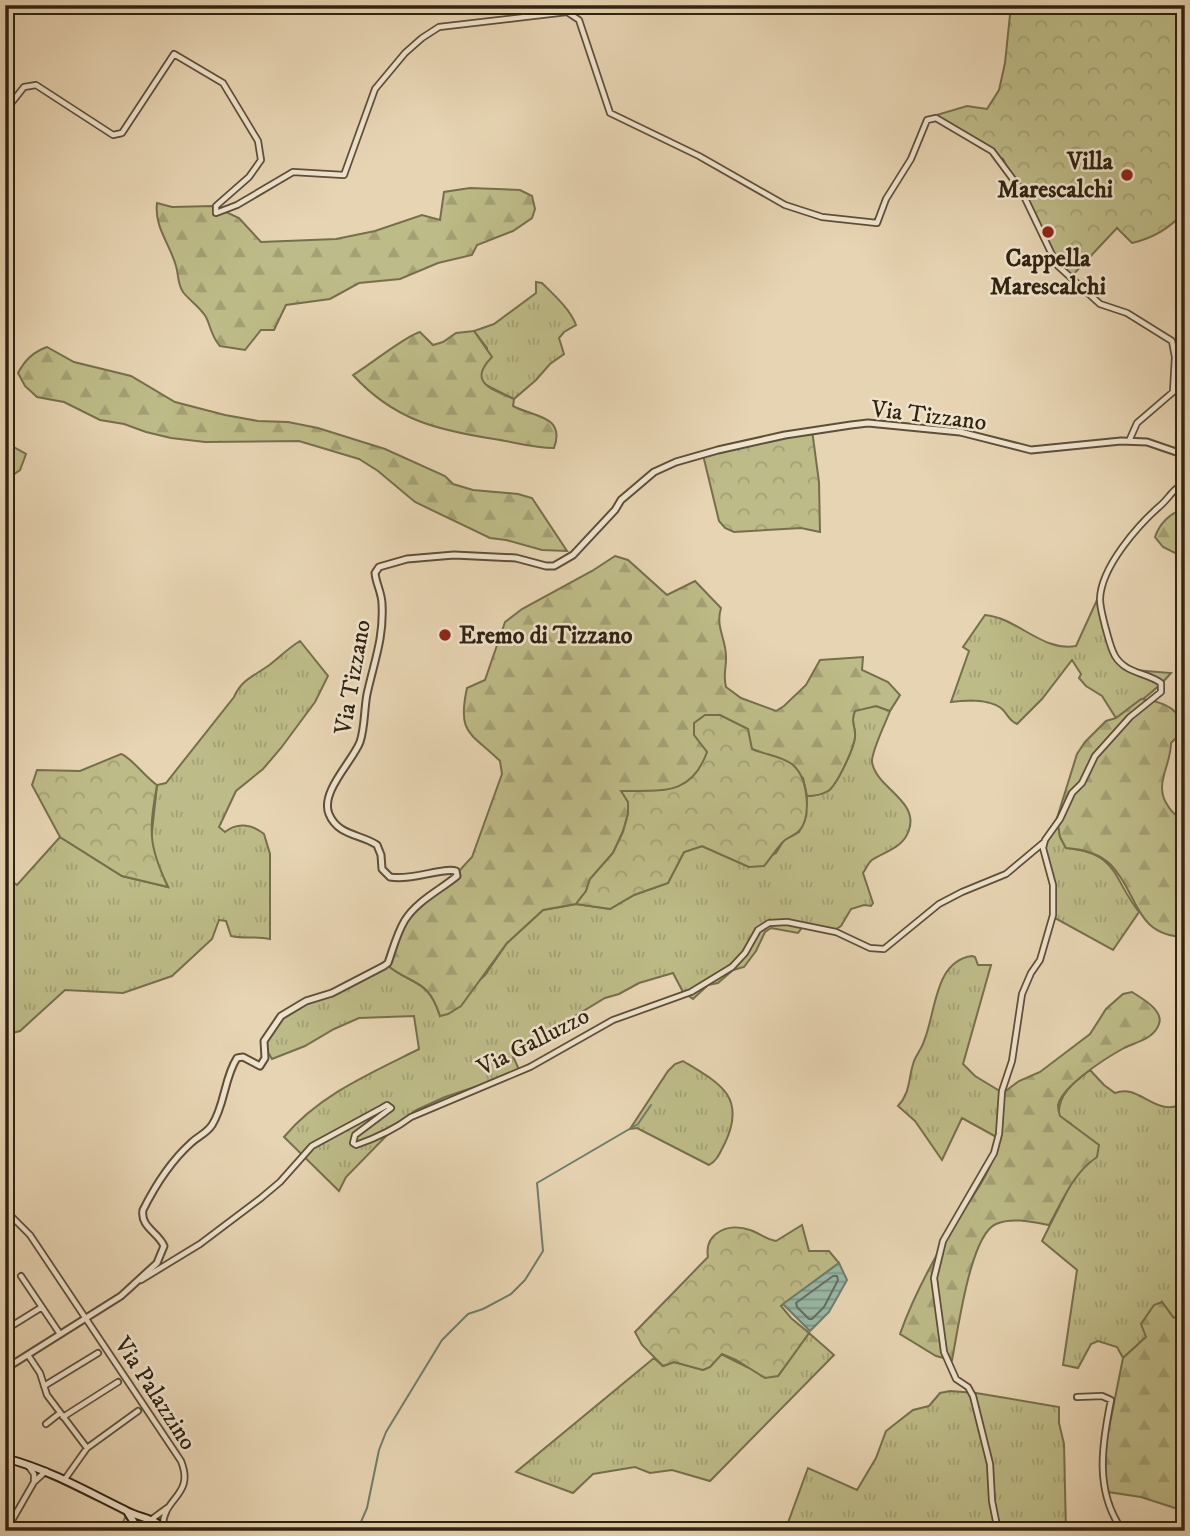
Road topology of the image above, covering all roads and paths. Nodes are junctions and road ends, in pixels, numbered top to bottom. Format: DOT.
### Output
graph roads {
  1 [pos="5,111"];
  2 [pos="1129,441"];
  3 [pos="1185,455"];
  4 [pos="1185,484"];
  5 [pos="1044,843"];
  6 [pos="5,1210"];
  7 [pos="21,1276"];
  8 [pos="132,1286"];
  9 [pos="42,1307"];
  10 [pos="85,1320"];
  11 [pos="5,1330"];
  12 [pos="60,1334"];
  13 [pos="97,1353"];
  14 [pos="27,1356"];
  15 [pos="5,1369"];
  16 [pos="118,1382"];
  17 [pos="44,1386"];
  18 [pos="1077,1397"];
  19 [pos="138,1411"];
  20 [pos="62,1415"];
  21 [pos="46,1424"];
  22 [pos="87,1448"];
  23 [pos="5,1458"];
  24 [pos="26,1464"];
  25 [pos="43,1470"];
  26 [pos="65,1479"];
  27 [pos="34,1480"];
  28 [pos="1185,1502"];
  29 [pos="168,1507"];
  30 [pos="124,1510"];
  31 [pos="150,1519"];
  32 [pos="165,1529"];
  33 [pos="6,1531"];
  34 [pos="137,1531"];
  35 [pos="998,1531"];
  36 [pos="1123,1531"];
  37 [pos="1181,1531"];
  1 -- 2 [label="street"];
  2 -- 3 [label="street, Via Tizzano"];
  2 -- 8 [label="street, Via Tizzano"];
  4 -- 5 [label="street"];
  5 -- 8 [label="street, Via Galluzzo"];
  5 -- 35 [label="street"];
  6 -- 10 [label="street, Via Palazzino"];
  7 -- 9 [label="street"];
  8 -- 10 [label="street, Via Tizzano"];
  9 -- 11 [label="street"];
  9 -- 12 [label="street"];
  10 -- 12 [label="street, Via Tizzano"];
  10 -- 29 [label="street, Via Palazzino"];
  12 -- 14 [label="street, Via Tizzano"];
  13 -- 17 [label="street"];
  14 -- 15 [label="street, Via Tizzano"];
  14 -- 17 [label="street"];
  16 -- 20 [label="street"];
  17 -- 20 [label="street"];
  18 -- 36 [label="street"];
  19 -- 22 [label="street"];
  20 -- 21 [label="street"];
  20 -- 22 [label="street"];
  22 -- 26 [label="street"];
  23 -- 24 [label="main road"];
  24 -- 25 [label="main road"];
  24 -- 27 [label="street"];
  25 -- 26 [label="main road"];
  25 -- 27 [label="street"];
  26 -- 30 [label="main road"];
  27 -- 33 [label="street"];
  28 -- 37 [label="street"];
  29 -- 31 [label="street"];
  29 -- 32 [label="street, Via Palazzino"];
  30 -- 31 [label="main road"];
  30 -- 34 [label="main road"];
  31 -- 32 [label="main road"];
  31 -- 34 [label="main road"];
}
